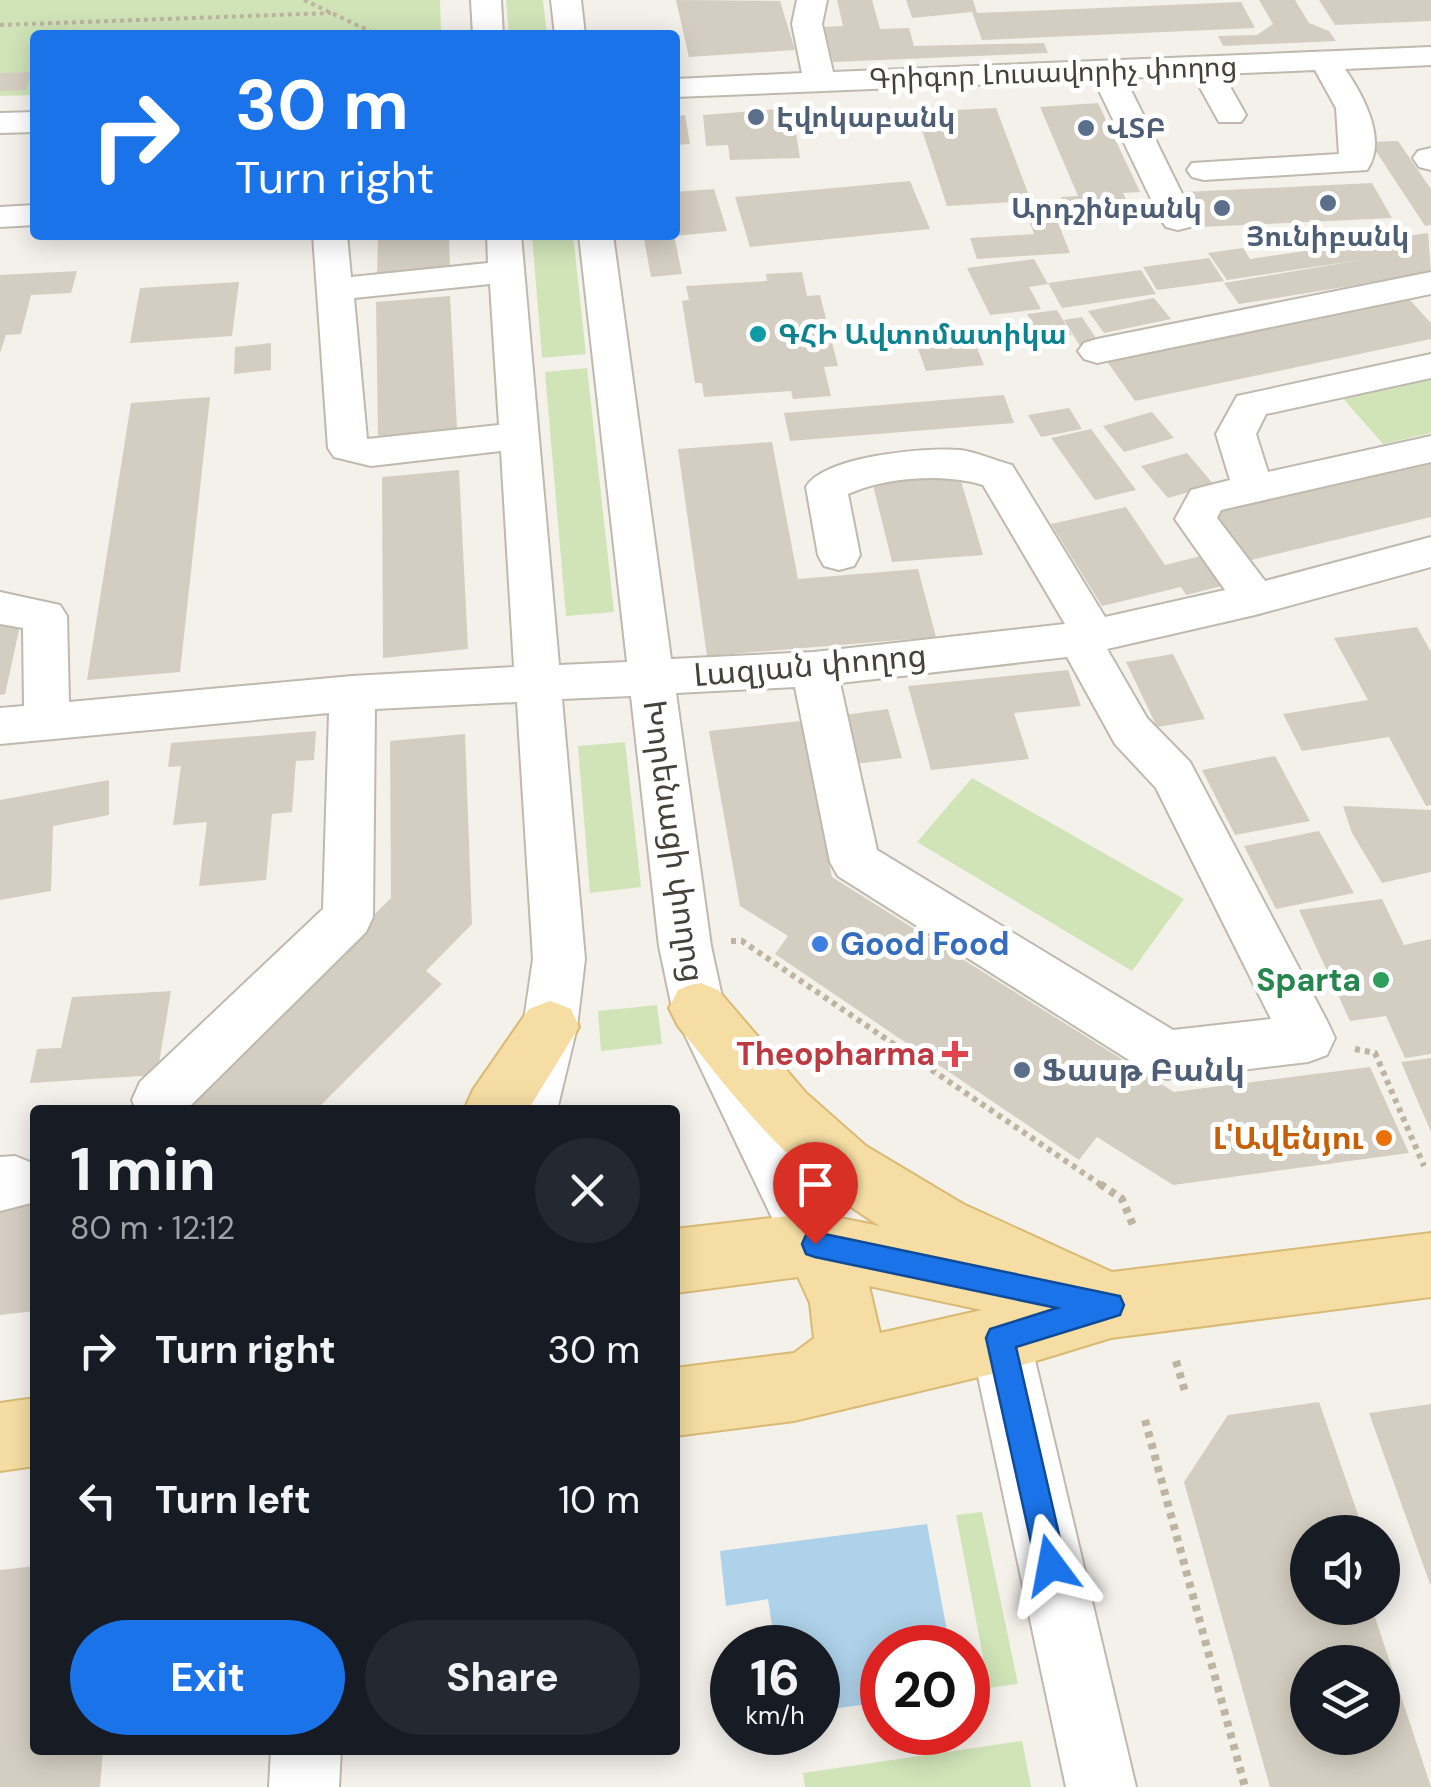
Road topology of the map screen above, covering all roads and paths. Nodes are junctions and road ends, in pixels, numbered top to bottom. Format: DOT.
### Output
graph roads {
  1 [pos="304,0"];
  2 [pos="486,0"];
  3 [pos="566,0"];
  4 [pos="812,0"];
  5 [pos="331,13"];
  6 [pos="0,25"];
  7 [pos="367,30"];
  8 [pos="488,30"];
  9 [pos="569,30"];
  10 [pos="1431,56"];
  11 [pos="1324,61"];
  12 [pos="1203,66"];
  13 [pos="1106,70"];
  14 [pos="820,82"];
  15 [pos="680,88"];
  16 [pos="1230,115"];
  17 [pos="30,122"];
  18 [pos="0,124"];
  19 [pos="1204,170"];
  20 [pos="30,215"];
  21 [pos="0,217"];
  22 [pos="1178,220"];
  23 [pos="331,240"];
  24 [pos="597,240"];
  25 [pos="505,254"];
  26 [pos="1431,283"];
  27 [pos="337,289"];
  28 [pos="1097,351"];
  29 [pos="1431,366"];
  30 [pos="519,436"];
  31 [pos="1431,448"];
  32 [pos="1253,489"];
  33 [pos="1431,552"];
  34 [pos="840,555"];
  35 [pos="1254,599"];
  36 [pos="0,608"];
  37 [pos="1087,637"];
  38 [pos="814,669"];
  39 [pos="651,677"];
  40 [pos="538,683"];
  41 [pos="352,693"];
  42 [pos="47,722"];
  43 [pos="0,726"];
  44 [pos="723,942"];
  45 [pos="698,1008"];
  46 [pos="550,1027"];
  47 [pos="1308,1038"];
  48 [pos="159,1100"];
  49 [pos="497,1105"];
  50 [pos="531,1105"];
  51 [pos="1424,1166"];
  52 [pos="1133,1225"];
  53 [pos="815,1244"];
  54 [pos="680,1260"];
  55 [pos="1431,1266"];
  56 [pos="1110,1305"];
  57 [pos="1000,1338"];
  58 [pos="1176,1361"];
  59 [pos="794,1387"];
  60 [pos="1186,1394"];
  61 [pos="680,1401"];
  62 [pos="1145,1420"];
  63 [pos="30,1433"];
  64 [pos="0,1436"];
  65 [pos="306,1755"];
  66 [pos="304,1787"];
  67 [pos="1101,1787"];
  68 [pos="1245,1787"];
  1 -- 5 [label="path"];
  2 -- 8 [label="street"];
  3 -- 9 [label="street"];
  4 -- 14 [label="street"];
  5 -- 6 [label="path"];
  5 -- 7 [label="path"];
  10 -- 11 [label="street, Գրիգոր Լուսավորիչ փողոց"];
  11 -- 12 [label="street, Գրիգոր Լուսավորիչ փողոց"];
  11 -- 19 [label="street"];
  12 -- 13 [label="street, Գրիգոր Լուսավորիչ փողոց"];
  12 -- 16 [label="street"];
  13 -- 14 [label="street, Գրիգոր Լուսավորիչ փողոց"];
  13 -- 22 [label="street"];
  14 -- 15 [label="street, Գրիգոր Լուսավորիչ փողոց"];
  17 -- 18 [label="street"];
  20 -- 21 [label="street"];
  23 -- 27 [label="street"];
  24 -- 39 [label="street, Խորենացի փողոց"];
  25 -- 27 [label="street"];
  25 -- 30 [label="street"];
  26 -- 28 [label="street"];
  27 -- 30 [label="street"];
  29 -- 32 [label="street"];
  30 -- 40 [label="street"];
  31 -- 32 [label="street"];
  32 -- 35 [label="street"];
  33 -- 35 [label="street, Լազյան փողոց"];
  34 -- 37 [label="street"];
  35 -- 37 [label="street, Լազյան փողոց"];
  36 -- 42 [label="street"];
  37 -- 38 [label="street, Լազյան փողոց"];
  37 -- 47 [label="street"];
  38 -- 39 [label="street, Լազյան փողոց"];
  38 -- 47 [label="street"];
  39 -- 40 [label="street, Լազյան փողոց"];
  39 -- 45 [label="street, Խորենացի փողոց"];
  40 -- 41 [label="street, Լազյան փողոց"];
  40 -- 46 [label="street"];
  41 -- 42 [label="street, Լազյան փողոց"];
  41 -- 48 [label="street"];
  42 -- 43 [label="street, Լազյան փողոց"];
  44 -- 52 [label="path"];
  45 -- 53 [label="street, Խորենացի փողոց"];
  45 -- 56 [label="main road"];
  46 -- 49 [label="main road"];
  46 -- 50 [label="street"];
  47 -- 51 [label="path"];
  53 -- 54 [label="main road"];
  53 -- 56 [label="main road"];
  53 -- 59 [label="main road, Խորենացի փողոց"];
  55 -- 56 [label="main road"];
  56 -- 57 [label="main road"];
  57 -- 59 [label="main road"];
  57 -- 67 [label="street"];
  58 -- 60 [label="path"];
  59 -- 61 [label="main road"];
  62 -- 68 [label="path"];
  63 -- 64 [label="main road"];
  65 -- 66 [label="street"];
}
